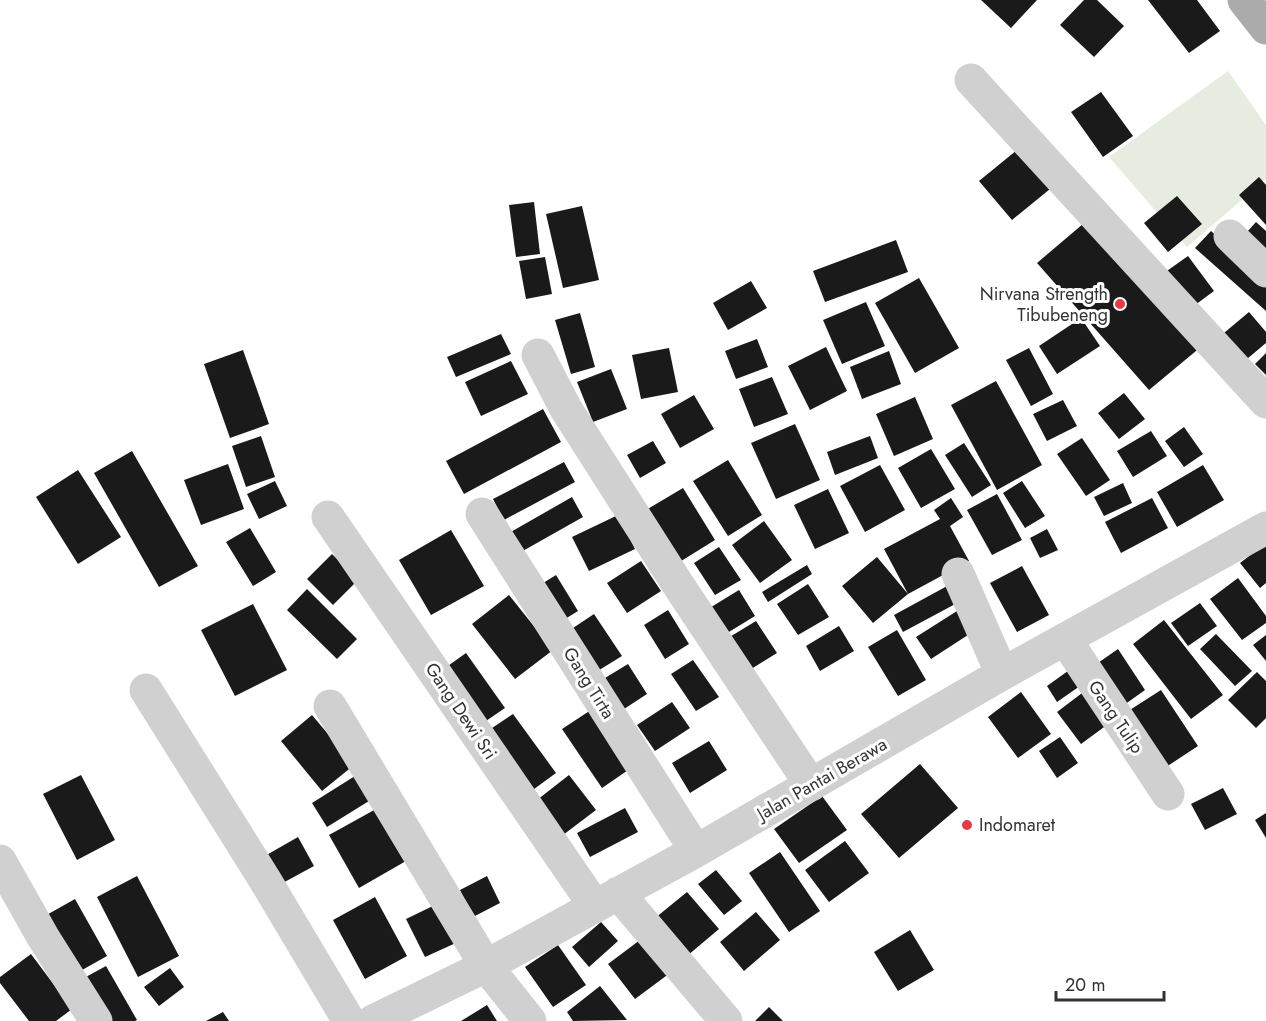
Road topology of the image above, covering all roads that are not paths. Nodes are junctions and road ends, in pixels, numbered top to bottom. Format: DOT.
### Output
graph roads {
  1 [pos="1244,0"];
  2 [pos="1266,28"];
  3 [pos="970,80"];
  4 [pos="1230,236"];
  5 [pos="1266,271"];
  6 [pos="538,355"];
  7 [pos="1266,402"];
  8 [pos="482,514"];
  9 [pos="328,518"];
  10 [pos="1266,528"];
  11 [pos="958,574"];
  12 [pos="1065,639"];
  13 [pos="1002,674"];
  14 [pos="146,690"];
  15 [pos="330,706"];
  16 [pos="811,785"];
  17 [pos="1167,794"];
  18 [pos="696,851"];
  19 [pos="0,861"];
  20 [pos="606,899"];
  21 [pos="486,966"];
  22 [pos="96,1021"];
  23 [pos="349,1021"];
  24 [pos="373,1021"];
  25 [pos="530,1021"];
  26 [pos="726,1021"];
  1 -- 2 [label="main road"];
  3 -- 7 [label="street"];
  4 -- 5 [label="street"];
  6 -- 16 [label="street"];
  8 -- 18 [label="street, Gang Tirta"];
  9 -- 20 [label="street, Gang Dewi Sri"];
  10 -- 12 [label="street, Jalan Pantai Berawa"];
  11 -- 13 [label="street"];
  12 -- 13 [label="street, Jalan Pantai Berawa"];
  12 -- 17 [label="street, Gang Tulip"];
  13 -- 16 [label="street, Jalan Pantai Berawa"];
  14 -- 23 [label="street"];
  15 -- 21 [label="street"];
  16 -- 18 [label="street, Jalan Pantai Berawa"];
  18 -- 20 [label="street, Jalan Pantai Berawa"];
  19 -- 22 [label="street"];
  20 -- 21 [label="street, Jalan Pantai Berawa"];
  20 -- 26 [label="street, Gang Dewi Sri"];
  21 -- 24 [label="street, Jalan Pantai Berawa"];
  21 -- 25 [label="street"];
}
